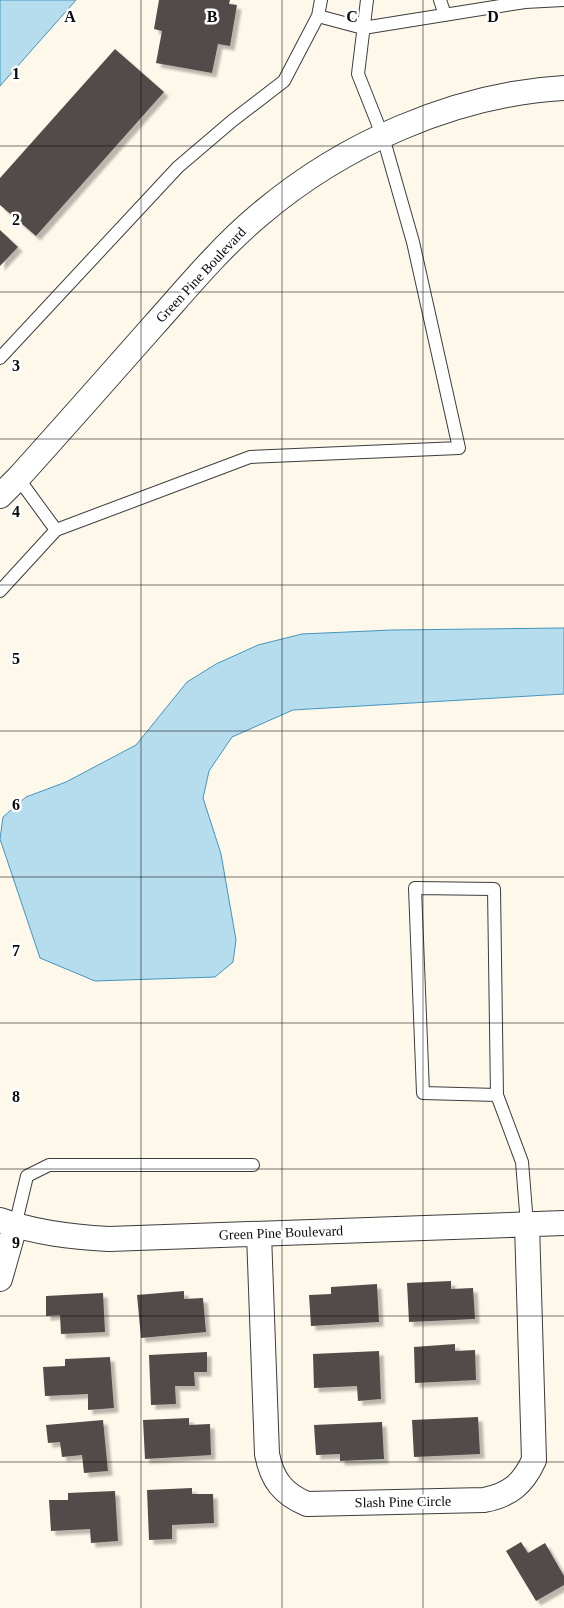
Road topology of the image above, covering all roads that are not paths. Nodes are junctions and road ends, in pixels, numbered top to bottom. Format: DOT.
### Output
graph roads {
  1 [pos="321,0"];
  2 [pos="367,0"];
  3 [pos="440,0"];
  4 [pos="563,0"];
  5 [pos="445,15"];
  6 [pos="318,16"];
  7 [pos="363,28"];
  8 [pos="564,88"];
  9 [pos="383,137"];
  10 [pos="0,358"];
  11 [pos="18,478"];
  12 [pos="0,496"];
  13 [pos="56,530"];
  14 [pos="0,591"];
  15 [pos="497,1095"];
  16 [pos="253,1165"];
  17 [pos="7,1223"];
  18 [pos="564,1223"];
  19 [pos="527,1224"];
  20 [pos="259,1234"];
  21 [pos="0,1279"];
  1 -- 6 [label="lane"];
  2 -- 7 [label="lane"];
  3 -- 5 [label="lane"];
  4 -- 5 [label="lane"];
  5 -- 7 [label="lane"];
  6 -- 7 [label="lane"];
  6 -- 10 [label="lane"];
  7 -- 9 [label="lane"];
  8 -- 9 [label="street, Green Pine Boulevard"];
  9 -- 11 [label="street, Green Pine Boulevard"];
  9 -- 13 [label="lane"];
  11 -- 12 [label="street, Green Pine Boulevard"];
  11 -- 13 [label="lane"];
  13 -- 14 [label="lane"];
  15 -- 15 [label="lane"];
  15 -- 19 [label="lane"];
  16 -- 17 [label="lane"];
  17 -- 20 [label="street, Green Pine Boulevard"];
  17 -- 21 [label="street"];
  18 -- 19 [label="street, Green Pine Boulevard"];
  19 -- 20 [label="street, Green Pine Boulevard"];
  19 -- 20 [label="street, Slash Pine Circle"];
}
